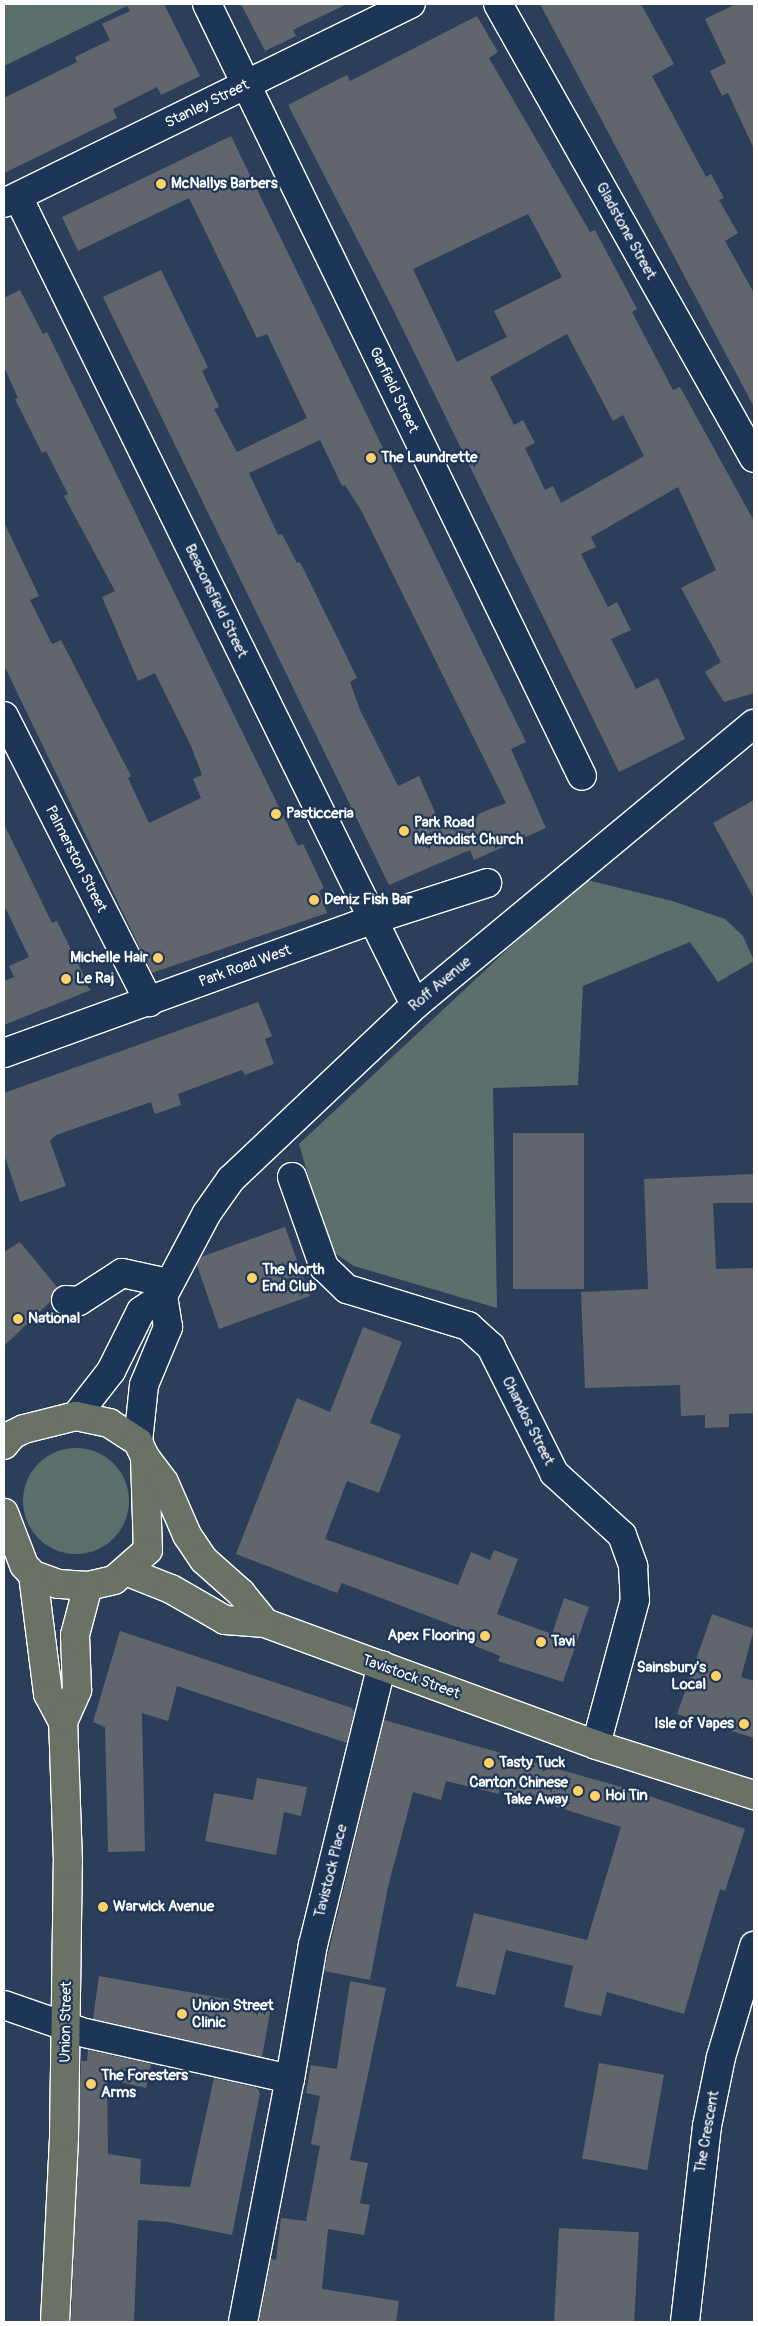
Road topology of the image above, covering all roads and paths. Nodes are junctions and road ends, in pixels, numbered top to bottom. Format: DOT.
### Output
graph roads {
  1 [pos="207,4"];
  2 [pos="411,4"];
  3 [pos="498,4"];
  4 [pos="245,85"];
  5 [pos="11,200"];
  6 [pos="754,458"];
  7 [pos="4,716"];
  8 [pos="754,724"];
  9 [pos="582,776"];
  10 [pos="487,883"];
  11 [pos="372,920"];
  12 [pos="149,1002"];
  13 [pos="415,1005"];
  14 [pos="4,1053"];
  15 [pos="292,1177"];
  16 [pos="166,1290"];
  17 [pos="66,1300"];
  18 [pos="76,1416"];
  19 [pos="6,1437"];
  20 [pos="141,1449"];
  21 [pos="4,1513"];
  22 [pos="20,1564"];
  23 [pos="128,1572"];
  24 [pos="88,1586"];
  25 [pos="265,1623"];
  26 [pos="382,1665"];
  27 [pos="64,1722"];
  28 [pos="596,1745"];
  29 [pos="754,1794"];
  30 [pos="754,1946"];
  31 [pos="4,2005"];
  32 [pos="66,2028"];
  33 [pos="290,2079"];
  34 [pos="55,2322"];
  35 [pos="243,2322"];
  36 [pos="686,2322"];
  1 -- 4 [label="street, Garfield Street"];
  2 -- 4 [label="street, Stanley Street"];
  3 -- 6 [label="street, Gladstone Street"];
  4 -- 5 [label="street, Stanley Street"];
  4 -- 9 [label="street, Garfield Street"];
  5 -- 11 [label="street, Beaconsfield Street"];
  7 -- 12 [label="street, Palmerston Street"];
  8 -- 13 [label="street, Roff Avenue"];
  10 -- 11 [label="street, Park Road West"];
  11 -- 12 [label="street, Park Road West"];
  11 -- 13 [label="street, Beaconsfield Street"];
  12 -- 14 [label="street, Park Road West"];
  13 -- 16 [label="street, Roff Avenue"];
  15 -- 28 [label="street, Chandos Street"];
  16 -- 17 [label="street"];
  16 -- 18 [label="street, Roff Avenue"];
  16 -- 20 [label="street"];
  18 -- 19 [label="main road"];
  18 -- 20 [label="main road"];
  20 -- 23 [label="main road"];
  20 -- 25 [label="main road"];
  21 -- 22 [label="main road, Union Street"];
  22 -- 24 [label="main road"];
  22 -- 27 [label="main road, Union Street"];
  23 -- 24 [label="main road"];
  23 -- 25 [label="main road, Tavistock Street"];
  24 -- 27 [label="main road, Union Street"];
  25 -- 26 [label="main road, Tavistock Street"];
  26 -- 28 [label="main road, Tavistock Street"];
  26 -- 33 [label="street, Tavistock Place"];
  27 -- 32 [label="main road, Union Street"];
  28 -- 29 [label="main road, Tavistock Street"];
  30 -- 36 [label="street, The Crescent"];
  31 -- 32 [label="street"];
  32 -- 33 [label="street"];
  32 -- 34 [label="main road, Union Street"];
  33 -- 35 [label="street, Tavistock Place"];
}
